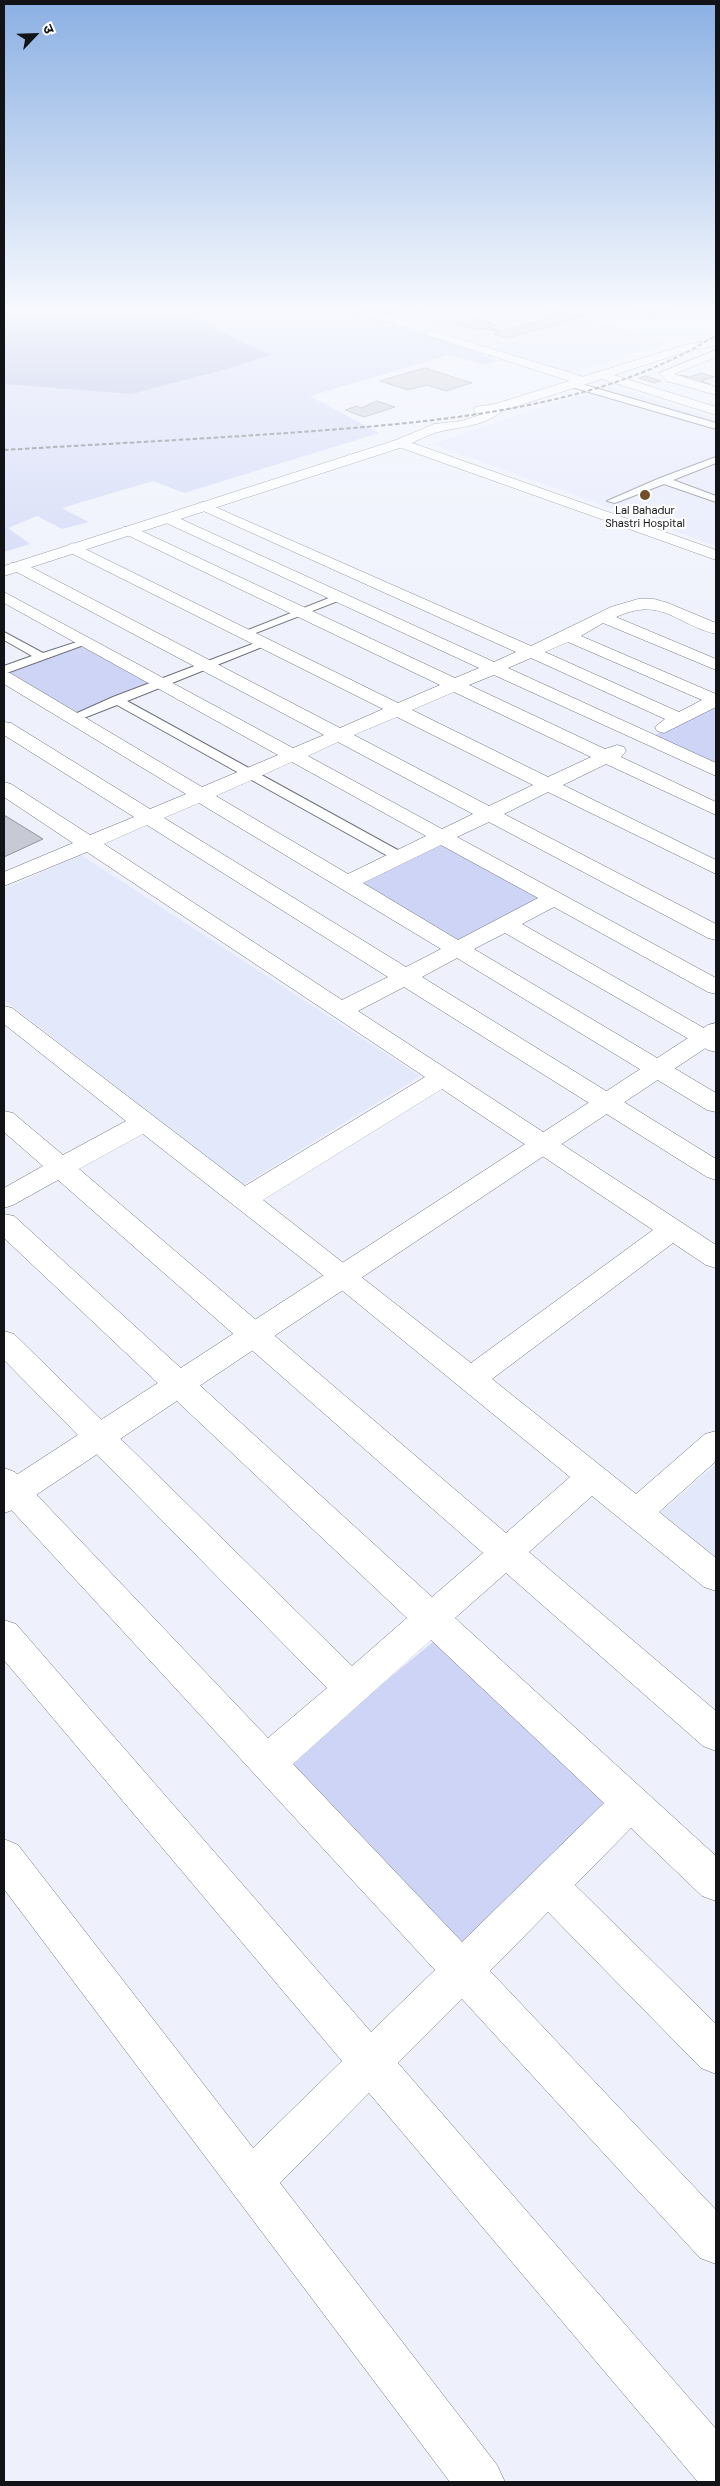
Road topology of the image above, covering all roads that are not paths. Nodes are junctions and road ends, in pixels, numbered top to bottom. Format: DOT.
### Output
graph roads {
  1 [pos="439,427"];
  2 [pos="402,442"];
  3 [pos="716,460"];
  4 [pos="663,480"];
  5 [pos="612,500"];
  6 [pos="716,500"];
  7 [pos="204,506"];
  8 [pos="167,518"];
  9 [pos="128,530"];
  10 [pos="72,548"];
  11 [pos="716,555"];
  12 [pos="11,568"];
  13 [pos="4,597"];
  14 [pos="339,597"];
  15 [pos="301,612"];
  16 [pos="603,617"];
  17 [pos="716,629"];
  18 [pos="244,634"];
  19 [pos="4,635"];
  20 [pos="568,636"];
  21 [pos="86,642"];
  22 [pos="263,643"];
  23 [pos="530,653"];
  24 [pos="42,657"];
  25 [pos="716,665"];
  26 [pos="206,666"];
  27 [pos="494,668"];
  28 [pos="4,670"];
  29 [pos="4,678"];
  30 [pos="161,683"];
  31 [pos="455,685"];
  32 [pos="118,700"];
  33 [pos="716,700"];
  34 [pos="398,710"];
  35 [pos="72,718"];
  36 [pos="680,719"];
  37 [pos="4,726"];
  38 [pos="340,735"];
  39 [pos="644,737"];
  40 [pos="292,755"];
  41 [pos="606,756"];
  42 [pos="716,770"];
  43 [pos="250,774"];
  44 [pos="550,785"];
  45 [pos="4,788"];
  46 [pos="200,795"];
  47 [pos="716,809"];
  48 [pos="490,814"];
  49 [pos="149,817"];
  50 [pos="442,837"];
  51 [pos="88,844"];
  52 [pos="400,857"];
  53 [pos="716,868"];
  54 [pos="4,880"];
  55 [pos="347,883"];
  56 [pos="554,898"];
  57 [pos="506,924"];
  58 [pos="716,933"];
  59 [pos="458,949"];
  60 [pos="405,977"];
  61 [pos="716,987"];
  62 [pos="342,1010"];
  63 [pos="4,1013"];
  64 [pos="712,1038"];
  65 [pos="657,1069"];
  66 [pos="443,1077"];
  67 [pos="606,1103"];
  68 [pos="716,1104"];
  69 [pos="4,1119"];
  70 [pos="144,1122"];
  71 [pos="544,1143"];
  72 [pos="60,1168"];
  73 [pos="716,1172"];
  74 [pos="4,1199"];
  75 [pos="244,1199"];
  76 [pos="4,1223"];
  77 [pos="673,1229"];
  78 [pos="716,1258"];
  79 [pos="343,1276"];
  80 [pos="254,1335"];
  81 [pos="4,1342"];
  82 [pos="471,1379"];
  83 [pos="178,1384"];
  84 [pos="99,1437"];
  85 [pos="716,1443"];
  86 [pos="592,1477"];
  87 [pos="7,1491"];
  88 [pos="636,1512"];
  89 [pos="506,1552"];
  90 [pos="716,1577"];
  91 [pos="431,1619"];
  92 [pos="4,1635"];
  93 [pos="352,1689"];
  94 [pos="716,1734"];
  95 [pos="267,1763"];
  96 [pos="630,1803"];
  97 [pos="4,1858"];
  98 [pos="716,1882"];
  99 [pos="548,1885"];
  100 [pos="462,1970"];
  101 [pos="716,2052"];
  102 [pos="369,2062"];
  103 [pos="251,2181"];
  104 [pos="716,2242"];
  105 [pos="716,2466"];
  106 [pos="480,2482"];
  1 -- 2 [label="street"];
  2 -- 7 [label="street"];
  2 -- 11 [label="street"];
  3 -- 4 [label="lane"];
  4 -- 5 [label="lane"];
  4 -- 6 [label="lane"];
  7 -- 8 [label="street"];
  7 -- 23 [label="street"];
  8 -- 9 [label="street"];
  8 -- 14 [label="street"];
  9 -- 10 [label="street"];
  9 -- 15 [label="street"];
  10 -- 12 [label="street"];
  10 -- 18 [label="street"];
  12 -- 26 [label="street"];
  13 -- 21 [label="street"];
  14 -- 15 [label="lane"];
  14 -- 27 [label="street"];
  15 -- 18 [label="lane"];
  15 -- 31 [label="street"];
  16 -- 17 [label="street"];
  16 -- 20 [label="street"];
  16 -- 25 [label="street"];
  18 -- 22 [label="street"];
  19 -- 24 [label="lane"];
  20 -- 23 [label="street"];
  20 -- 33 [label="street"];
  21 -- 24 [label="lane"];
  21 -- 30 [label="street"];
  22 -- 26 [label="lane"];
  22 -- 34 [label="street"];
  23 -- 27 [label="street"];
  23 -- 36 [label="street"];
  24 -- 28 [label="lane"];
  26 -- 30 [label="lane"];
  26 -- 38 [label="street"];
  27 -- 31 [label="street"];
  27 -- 39 [label="street"];
  29 -- 35 [label="street"];
  30 -- 32 [label="lane"];
  30 -- 40 [label="street"];
  31 -- 34 [label="street"];
  31 -- 41 [label="street"];
  32 -- 35 [label="lane"];
  32 -- 43 [label="lane"];
  33 -- 36 [label="street"];
  34 -- 38 [label="street"];
  34 -- 44 [label="street"];
  35 -- 46 [label="street"];
  36 -- 39 [label="street"];
  37 -- 49 [label="street"];
  38 -- 40 [label="street"];
  38 -- 48 [label="street"];
  39 -- 41 [label="street"];
  39 -- 42 [label="street"];
  40 -- 43 [label="street"];
  40 -- 50 [label="street"];
  41 -- 44 [label="street"];
  41 -- 47 [label="street"];
  43 -- 46 [label="street"];
  43 -- 52 [label="lane"];
  44 -- 48 [label="street"];
  44 -- 53 [label="street"];
  45 -- 51 [label="street"];
  46 -- 49 [label="street"];
  46 -- 55 [label="street"];
  48 -- 50 [label="street"];
  48 -- 58 [label="street"];
  49 -- 51 [label="street"];
  49 -- 60 [label="street"];
  50 -- 52 [label="street"];
  50 -- 56 [label="street"];
  51 -- 54 [label="street"];
  51 -- 62 [label="street"];
  52 -- 55 [label="street"];
  55 -- 59 [label="street"];
  56 -- 57 [label="street"];
  56 -- 61 [label="street"];
  57 -- 59 [label="street"];
  57 -- 64 [label="street"];
  59 -- 60 [label="street"];
  59 -- 65 [label="street"];
  60 -- 62 [label="street"];
  60 -- 67 [label="street"];
  62 -- 66 [label="street"];
  63 -- 70 [label="street"];
  64 -- 65 [label="street"];
  65 -- 67 [label="street"];
  65 -- 68 [label="street"];
  66 -- 71 [label="street"];
  66 -- 75 [label="street"];
  67 -- 71 [label="street"];
  67 -- 73 [label="street"];
  69 -- 72 [label="street"];
  70 -- 72 [label="street"];
  70 -- 75 [label="street"];
  71 -- 77 [label="street"];
  71 -- 79 [label="street"];
  72 -- 74 [label="street"];
  72 -- 80 [label="street"];
  75 -- 79 [label="street"];
  76 -- 83 [label="street"];
  77 -- 78 [label="street"];
  77 -- 82 [label="street"];
  79 -- 80 [label="street"];
  79 -- 82 [label="street"];
  80 -- 83 [label="street"];
  80 -- 89 [label="street"];
  81 -- 84 [label="street"];
  82 -- 86 [label="street"];
  83 -- 84 [label="street"];
  83 -- 91 [label="street"];
  84 -- 87 [label="street"];
  84 -- 93 [label="street"];
  85 -- 88 [label="street"];
  86 -- 88 [label="street"];
  86 -- 89 [label="street"];
  87 -- 95 [label="street"];
  88 -- 90 [label="street"];
  89 -- 91 [label="street"];
  89 -- 94 [label="street"];
  91 -- 93 [label="street"];
  91 -- 96 [label="street"];
  92 -- 102 [label="street"];
  93 -- 95 [label="street"];
  95 -- 100 [label="street"];
  96 -- 98 [label="street"];
  96 -- 99 [label="street"];
  97 -- 103 [label="street"];
  99 -- 100 [label="street"];
  99 -- 101 [label="street"];
  100 -- 102 [label="street"];
  100 -- 104 [label="street"];
  102 -- 103 [label="street"];
  102 -- 105 [label="street"];
  103 -- 106 [label="street"];
}
